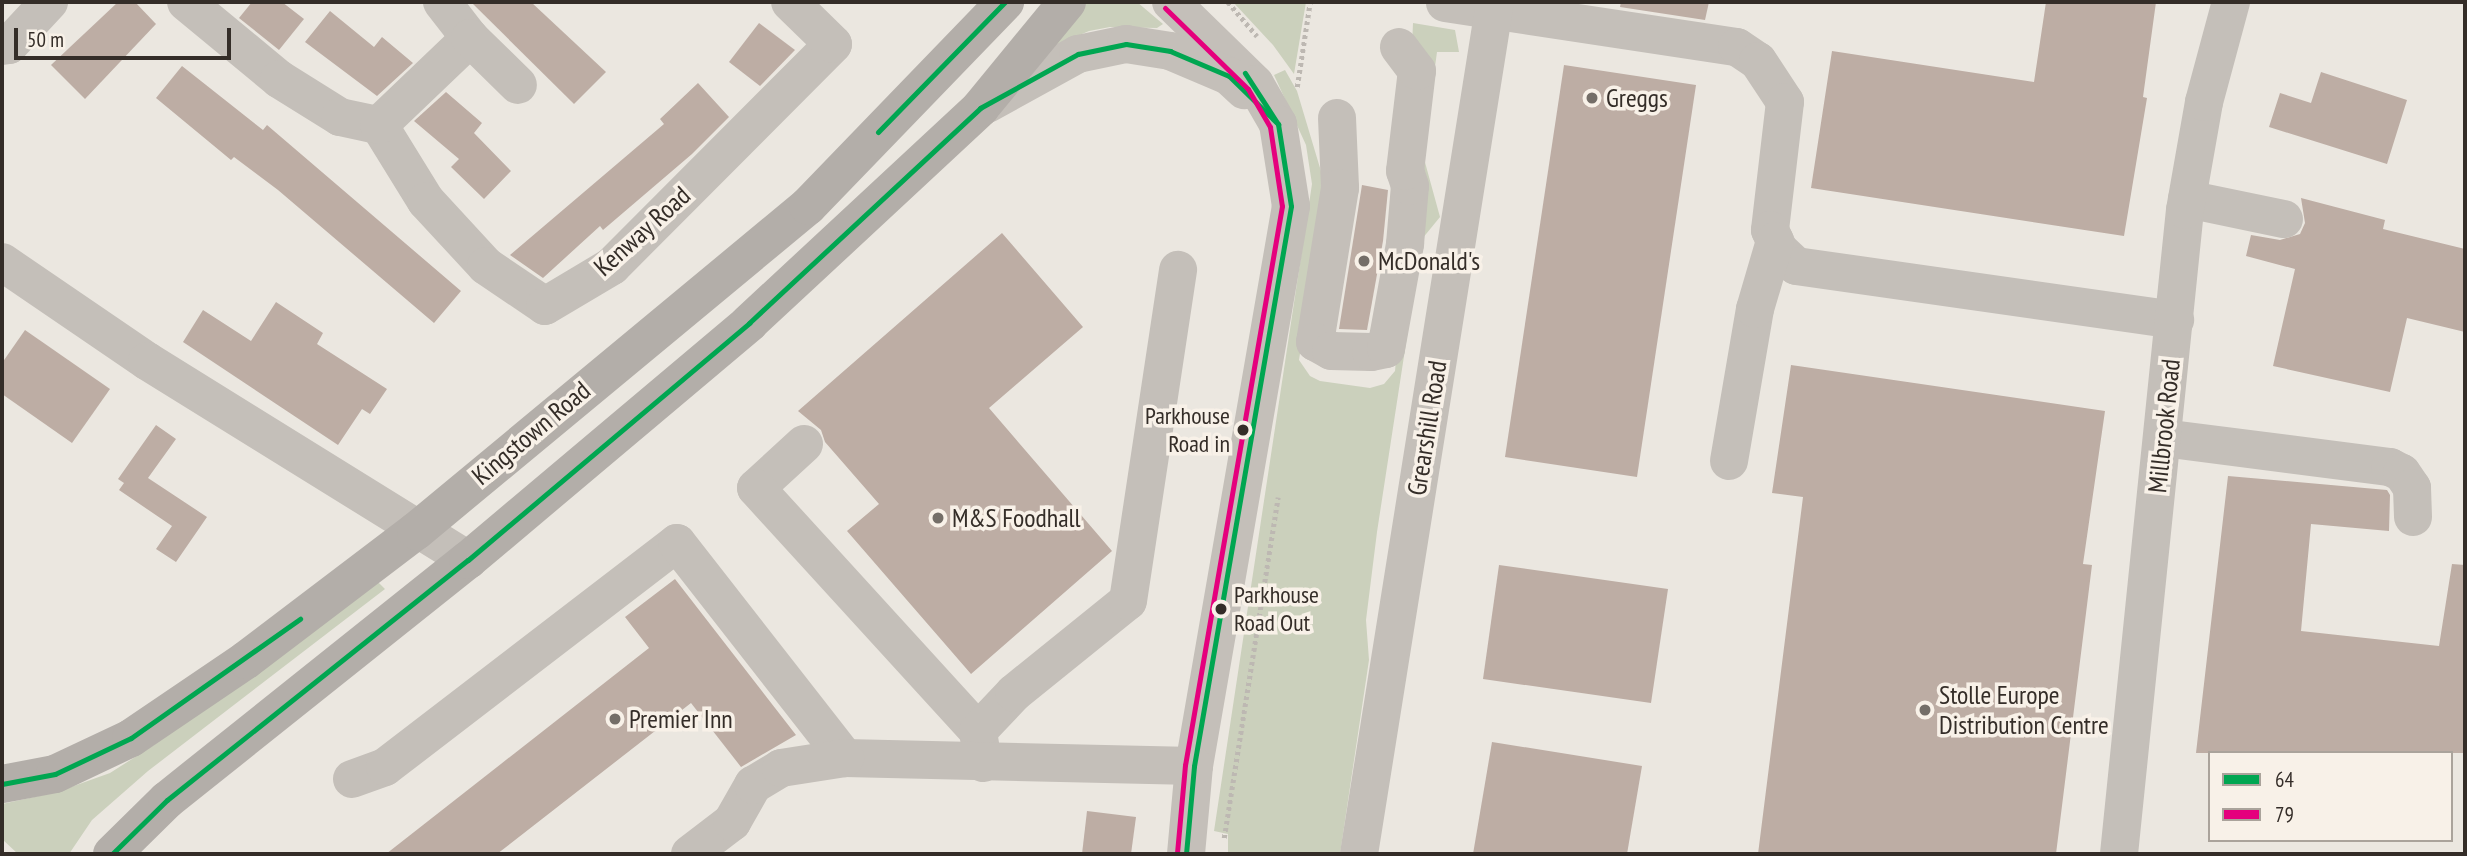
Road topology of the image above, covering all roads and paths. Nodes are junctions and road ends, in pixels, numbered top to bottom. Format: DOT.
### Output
graph roads {
  1 [pos="50,2"];
  2 [pos="186,2"];
  3 [pos="442,2"];
  4 [pos="789,2"];
  5 [pos="1005,2"];
  6 [pos="1067,2"];
  7 [pos="1171,2"];
  8 [pos="1193,2"];
  9 [pos="2231,2"];
  10 [pos="1445,3"];
  11 [pos="1495,5"];
  12 [pos="470,38"];
  13 [pos="2,47"];
  14 [pos="1399,47"];
  15 [pos="1222,48"];
  16 [pos="518,85"];
  17 [pos="980,108"];
  18 [pos="1337,118"];
  19 [pos="1278,124"];
  20 [pos="379,125"];
  21 [pos="2187,198"];
  22 [pos="2284,219"];
  23 [pos="1775,241"];
  24 [pos="2,262"];
  25 [pos="1178,270"];
  26 [pos="2175,320"];
  27 [pos="2163,438"];
  28 [pos="804,444"];
  29 [pos="1729,461"];
  30 [pos="2413,517"];
  31 [pos="416,531"];
  32 [pos="468,560"];
  33 [pos="980,747"];
  34 [pos="845,758"];
  35 [pos="1194,766"];
  36 [pos="352,779"];
  37 [pos="2,784"];
  38 [pos="112,854"];
  39 [pos="690,854"];
  40 [pos="1186,854"];
  41 [pos="1359,854"];
  42 [pos="2119,854"];
  1 -- 13 [label="street"];
  2 -- 20 [label="street"];
  3 -- 12 [label="street"];
  4 -- 20 [label="street, Kenway Road"];
  5 -- 31 [label="main road, Kingstown Road"];
  6 -- 17 [label="main road"];
  7 -- 15 [label="street"];
  8 -- 15 [label="street"];
  9 -- 21 [label="street, Millbrook Road"];
  10 -- 11 [label="street"];
  11 -- 23 [label="street"];
  11 -- 41 [label="street, Grearshill Road"];
  12 -- 16 [label="street"];
  12 -- 20 [label="street"];
  14 -- 18 [label="street"];
  15 -- 19 [label="street"];
  17 -- 19 [label="street"];
  17 -- 32 [label="main road"];
  19 -- 35 [label="street"];
  21 -- 22 [label="street"];
  21 -- 26 [label="street, Millbrook Road"];
  23 -- 26 [label="street"];
  23 -- 29 [label="street"];
  24 -- 31 [label="street"];
  25 -- 33 [label="street"];
  26 -- 27 [label="street, Millbrook Road"];
  27 -- 30 [label="street"];
  27 -- 42 [label="street, Millbrook Road"];
  28 -- 33 [label="street"];
  31 -- 32 [label="street"];
  31 -- 37 [label="main road, Kingstown Road"];
  32 -- 38 [label="main road"];
  33 -- 34 [label="street"];
  33 -- 35 [label="street"];
  34 -- 36 [label="street"];
  34 -- 39 [label="street"];
  35 -- 40 [label="street"];
}
